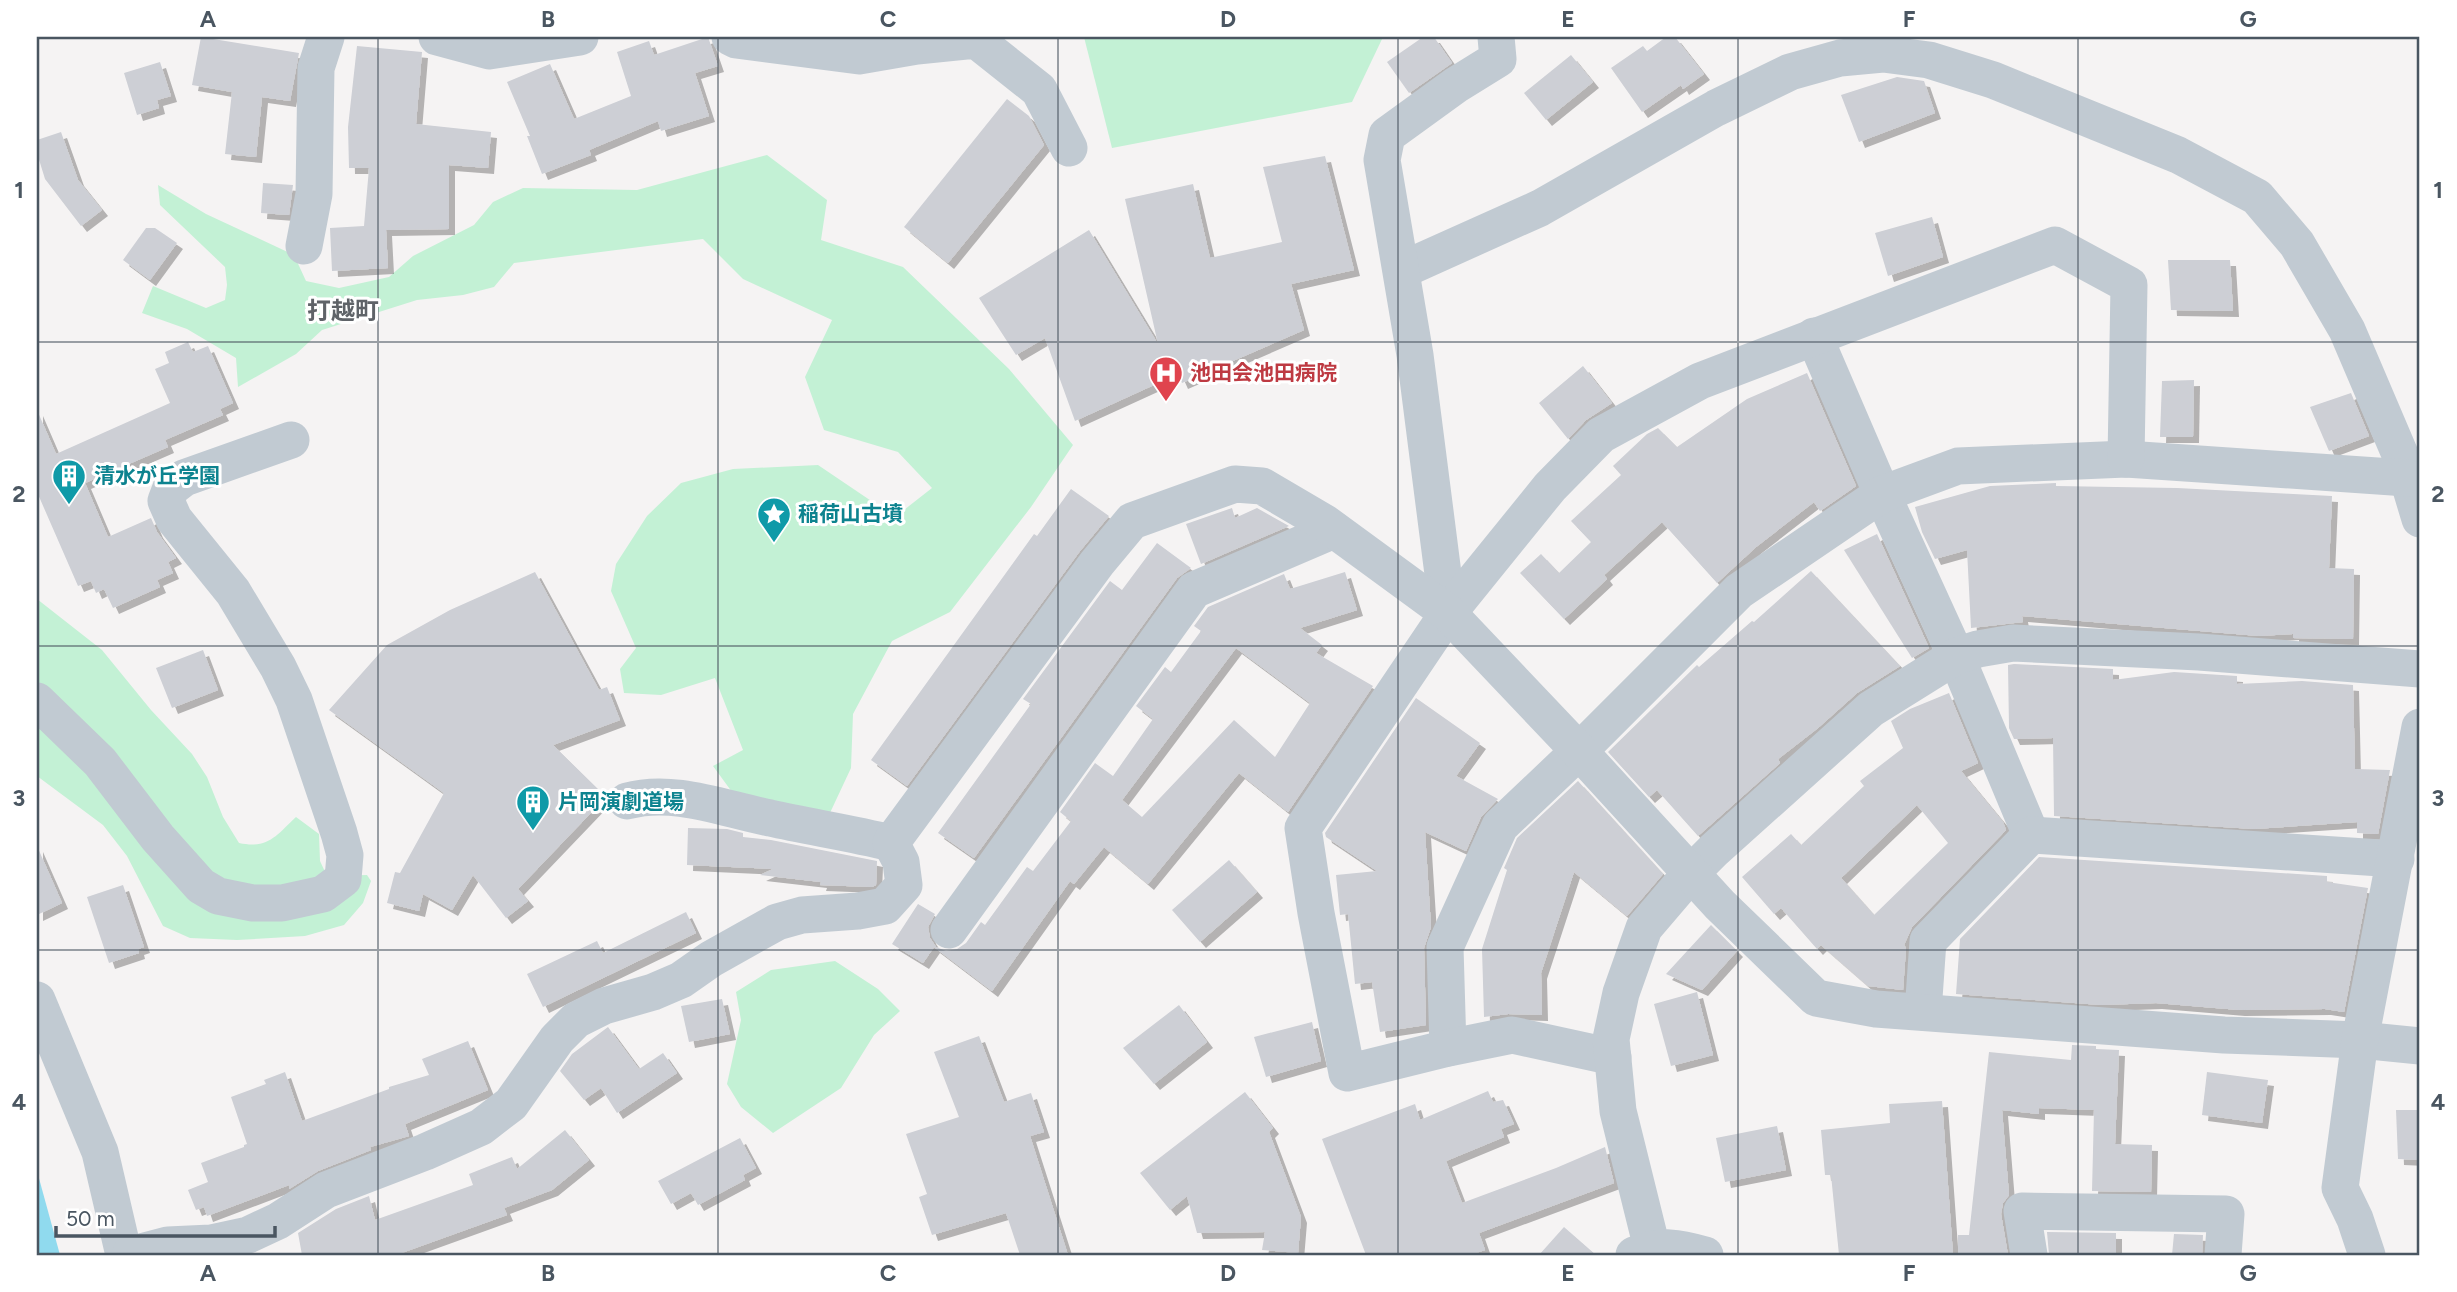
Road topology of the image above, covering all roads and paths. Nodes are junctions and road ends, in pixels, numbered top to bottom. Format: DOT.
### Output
graph roads {
  1 [pos="326,37"];
  2 [pos="437,37"];
  3 [pos="580,37"];
  4 [pos="730,37"];
  5 [pos="1496,37"];
  6 [pos="1069,148"];
  7 [pos="304,246"];
  8 [pos="1402,270"];
  9 [pos="1814,336"];
  10 [pos="291,440"];
  11 [pos="2126,459"];
  12 [pos="2407,478"];
  13 [pos="1882,494"];
  14 [pos="2420,519"];
  15 [pos="1334,530"];
  16 [pos="1448,613"];
  17 [pos="1956,656"];
  18 [pos="2420,669"];
  19 [pos="37,701"];
  20 [pos="2420,727"];
  21 [pos="1579,751"];
  22 [pos="627,801"];
  23 [pos="2031,835"];
  24 [pos="891,843"];
  25 [pos="2396,859"];
  26 [pos="1691,873"];
  27 [pos="949,930"];
  28 [pos="37,1000"];
  29 [pos="1923,1012"];
  30 [pos="2360,1040"];
  31 [pos="2420,1046"];
  32 [pos="1448,1048"];
  33 [pos="1613,1057"];
  34 [pos="1643,1252"];
  35 [pos="124,1255"];
  36 [pos="130,1255"];
  37 [pos="1705,1255"];
  38 [pos="2029,1255"];
  39 [pos="2223,1255"];
  40 [pos="2367,1255"];
  1 -- 7 [label="street"];
  2 -- 3 [label="street"];
  4 -- 6 [label="street"];
  5 -- 8 [label="street"];
  8 -- 12 [label="street"];
  8 -- 16 [label="street"];
  9 -- 11 [label="street"];
  9 -- 13 [label="street"];
  9 -- 16 [label="street"];
  10 -- 19 [label="street"];
  11 -- 12 [label="street"];
  11 -- 13 [label="street"];
  12 -- 14 [label="street"];
  13 -- 17 [label="street"];
  13 -- 21 [label="street"];
  15 -- 16 [label="street"];
  15 -- 24 [label="street"];
  15 -- 27 [label="street"];
  16 -- 21 [label="street"];
  16 -- 32 [label="street"];
  17 -- 18 [label="street"];
  17 -- 23 [label="street"];
  17 -- 26 [label="street"];
  20 -- 25 [label="street"];
  21 -- 26 [label="street"];
  21 -- 32 [label="street"];
  22 -- 24 [label="street"];
  23 -- 25 [label="street"];
  23 -- 29 [label="street"];
  24 -- 36 [label="street"];
  25 -- 30 [label="street"];
  26 -- 29 [label="street"];
  26 -- 33 [label="street"];
  28 -- 35 [label="street"];
  29 -- 30 [label="street"];
  30 -- 31 [label="street"];
  30 -- 40 [label="street"];
  32 -- 33 [label="street"];
  33 -- 34 [label="street"];
  34 -- 37 [label="street"];
  38 -- 39 [label="street"];
}
